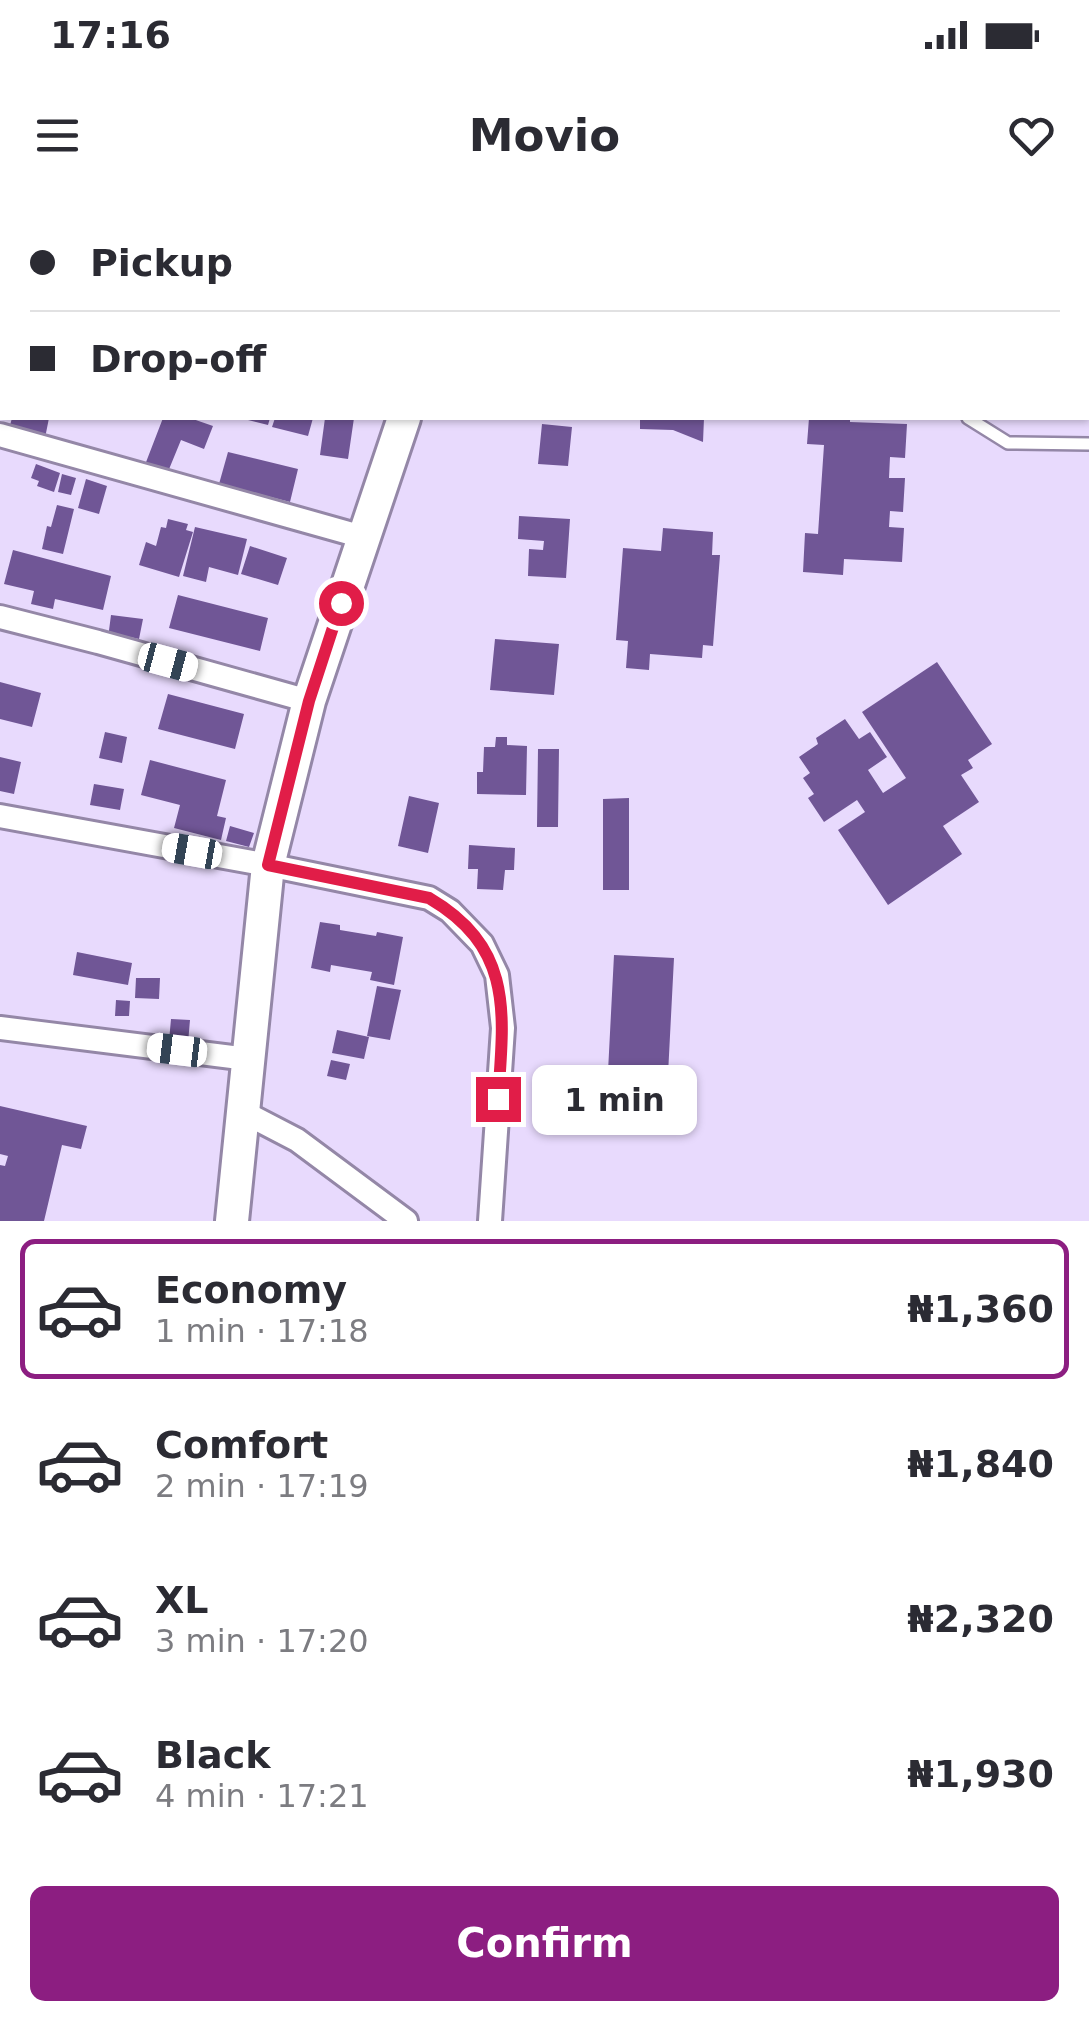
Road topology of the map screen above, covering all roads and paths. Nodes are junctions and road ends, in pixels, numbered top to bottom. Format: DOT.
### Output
graph roads {
  1 [pos="403,420"];
  2 [pos="971,420"];
  3 [pos="0,435"];
  4 [pos="1089,444"];
  5 [pos="363,537"];
  6 [pos="0,618"];
  7 [pos="309,701"];
  8 [pos="0,816"];
  9 [pos="268,865"];
  10 [pos="0,1028"];
  11 [pos="248,1059"];
  12 [pos="242,1112"];
  13 [pos="232,1221"];
  14 [pos="406,1221"];
  15 [pos="490,1221"];
  1 -- 5 [label="street"];
  2 -- 4 [label="lane"];
  3 -- 5 [label="street"];
  5 -- 7 [label="street"];
  6 -- 7 [label="street"];
  7 -- 9 [label="street"];
  8 -- 9 [label="street"];
  9 -- 11 [label="street"];
  9 -- 15 [label="street"];
  10 -- 11 [label="street"];
  11 -- 12 [label="street"];
  12 -- 13 [label="street"];
  12 -- 14 [label="street"];
}
